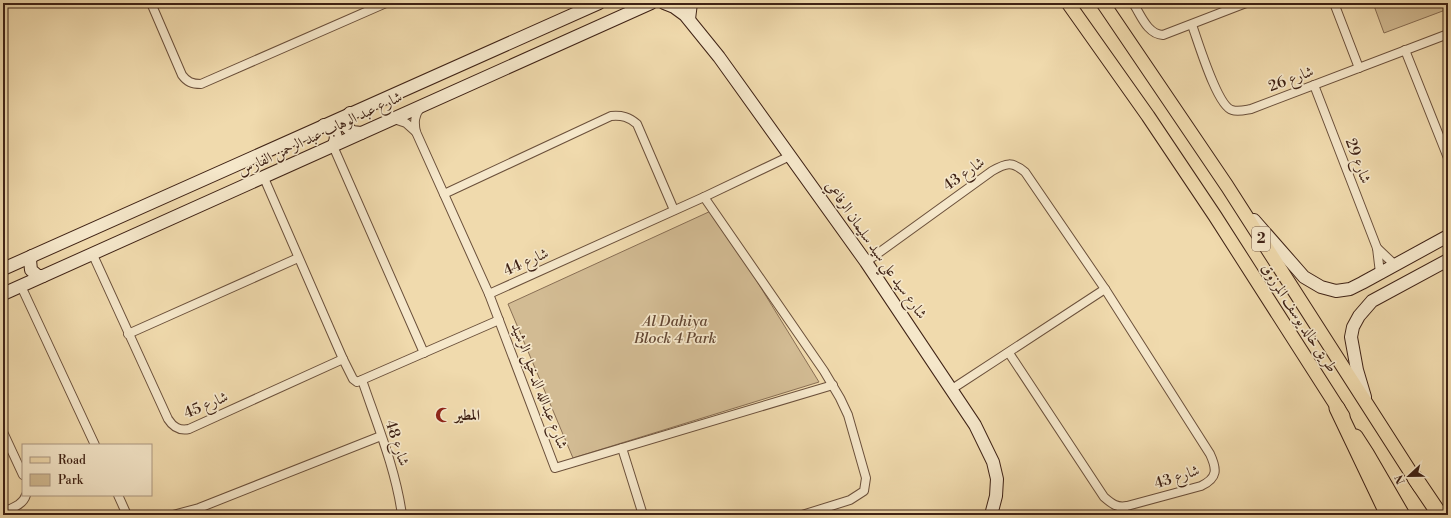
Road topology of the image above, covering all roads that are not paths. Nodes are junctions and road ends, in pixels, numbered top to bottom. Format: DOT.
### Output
graph roads {
  1 [pos="151,3"];
  2 [pos="386,3"];
  3 [pos="599,3"];
  4 [pos="651,3"];
  5 [pos="664,3"];
  6 [pos="691,3"];
  7 [pos="1068,3"];
  8 [pos="1103,3"];
  9 [pos="1133,3"];
  10 [pos="1246,3"];
  11 [pos="1334,3"];
  12 [pos="1233,5"];
  13 [pos="689,20"];
  14 [pos="1192,25"];
  15 [pos="1448,34"];
  16 [pos="1405,50"];
  17 [pos="1359,68"];
  18 [pos="1314,85"];
  19 [pos="423,105"];
  20 [pos="350,113"];
  21 [pos="393,119"];
  22 [pos="324,125"];
  23 [pos="416,132"];
  24 [pos="361,133"];
  25 [pos="333,146"];
  26 [pos="790,156"];
  27 [pos="1448,158"];
  28 [pos="264,178"];
  29 [pos="1227,186"];
  30 [pos="444,194"];
  31 [pos="704,197"];
  32 [pos="674,210"];
  33 [pos="1448,236"];
  34 [pos="1434,244"];
  35 [pos="1377,248"];
  36 [pos="93,255"];
  37 [pos="32,256"];
  38 [pos="298,258"];
  39 [pos="1446,261"];
  40 [pos="866,262"];
  41 [pos="1395,265"];
  42 [pos="7,267"];
  43 [pos="1380,273"];
  44 [pos="43,276"];
  45 [pos="21,286"];
  46 [pos="1105,289"];
  47 [pos="3,294"];
  48 [pos="489,294"];
  49 [pos="499,320"];
  50 [pos="128,334"];
  51 [pos="424,353"];
  52 [pos="1009,353"];
  53 [pos="343,359"];
  54 [pos="362,380"];
  55 [pos="833,385"];
  56 [pos="952,389"];
  57 [pos="1366,402"];
  58 [pos="1337,408"];
  59 [pos="3,432"];
  60 [pos="381,436"];
  61 [pos="94,444"];
  62 [pos="622,448"];
  63 [pos="22,474"];
  64 [pos="1415,478"];
  65 [pos="26,496"];
  66 [pos="118,496"];
  67 [pos="3,512"];
  68 [pos="127,515"];
  69 [pos="173,515"];
  70 [pos="402,515"];
  71 [pos="643,515"];
  72 [pos="802,515"];
  73 [pos="991,515"];
  74 [pos="1388,515"];
  75 [pos="1403,515"];
  76 [pos="1436,515"];
  77 [pos="1440,515"];
  1 -- 2 [label="street"];
  3 -- 20 [label="street, شارع عبد الوهاب عبد الرحمن الفارس"];
  4 -- 19 [label="street, شارع عبد الوهاب عبد الرحمن الفارس"];
  5 -- 13 [label="street, شارع سيد علي سيد سليمان الرفاعي"];
  6 -- 13 [label="street"];
  7 -- 58 [label="main road, طريق خالد يوسف المرزوق / 2"];
  8 -- 29 [label="main road, طريق خالد يوسف المرزوق / 2"];
  9 -- 14 [label="street"];
  10 -- 12 [label="street"];
  11 -- 17 [label="street"];
  12 -- 14 [label="street"];
  13 -- 26 [label="street, شارع سيد علي سيد سليمان الرفاعي"];
  14 -- 18 [label="street, شارع 26"];
  15 -- 16 [label="street, شارع 26"];
  16 -- 17 [label="street, شارع 26"];
  16 -- 27 [label="street"];
  17 -- 18 [label="street, شارع 26"];
  18 -- 35 [label="street, شارع 29"];
  19 -- 21 [label="street, شارع عبد الوهاب عبد الرحمن الفارس"];
  19 -- 23 [label="street"];
  20 -- 22 [label="street, شارع عبد الوهاب عبد الرحمن الفارس"];
  20 -- 24 [label="street"];
  21 -- 23 [label="street"];
  21 -- 24 [label="street, شارع عبد الوهاب عبد الرحمن الفارس"];
  22 -- 25 [label="street"];
  22 -- 37 [label="street, شارع عبد الوهاب عبد الرحمن الفارس"];
  23 -- 30 [label="street"];
  24 -- 25 [label="street, شارع عبد الوهاب عبد الرحمن الفارس"];
  25 -- 28 [label="street, شارع عبد الوهاب عبد الرحمن الفارس"];
  25 -- 51 [label="street"];
  26 -- 31 [label="street, شارع 44"];
  26 -- 40 [label="street, شارع سيد علي سيد سليمان الرفاعي"];
  28 -- 36 [label="street, شارع عبد الوهاب عبد الرحمن الفارس"];
  28 -- 38 [label="street"];
  29 -- 43 [label="street"];
  29 -- 57 [label="main road, طريق خالد يوسف المرزوق / 2"];
  30 -- 32 [label="street"];
  30 -- 48 [label="street"];
  31 -- 32 [label="street, شارع 44"];
  31 -- 55 [label="street"];
  32 -- 48 [label="street, شارع 44"];
  33 -- 34 [label="street"];
  34 -- 39 [label="street"];
  34 -- 41 [label="street"];
  35 -- 41 [label="street, شارع 29"];
  35 -- 43 [label="street, شارع 29"];
  36 -- 44 [label="street, شارع عبد الوهاب عبد الرحمن الفارس"];
  36 -- 50 [label="street, شارع 45"];
  37 -- 42 [label="street, شارع عبد الوهاب عبد الرحمن الفارس"];
  37 -- 44 [label="street"];
  38 -- 50 [label="street"];
  38 -- 53 [label="street"];
  39 -- 57 [label="street"];
  40 -- 46 [label="street, شارع 43"];
  40 -- 56 [label="street, شارع سيد علي سيد سليمان الرفاعي"];
  41 -- 43 [label="street"];
  42 -- 45 [label="street"];
  44 -- 45 [label="street, شارع عبد الوهاب عبد الرحمن الفارس"];
  45 -- 47 [label="street, شارع عبد الوهاب عبد الرحمن الفارس"];
  45 -- 61 [label="street"];
  46 -- 52 [label="street"];
  46 -- 52 [label="street, شارع 43"];
  48 -- 49 [label="street, شارع عبدالله الدخيل الرشيد"];
  49 -- 51 [label="street"];
  49 -- 62 [label="street, شارع عبدالله الدخيل الرشيد"];
  50 -- 53 [label="street, شارع 45"];
  51 -- 54 [label="street"];
  52 -- 56 [label="street"];
  53 -- 54 [label="street"];
  54 -- 60 [label="street, شارع 48"];
  55 -- 62 [label="street, شارع عبدالله الدخيل الرشيد"];
  55 -- 72 [label="street"];
  56 -- 73 [label="street, شارع سيد علي سيد سليمان الرفاعي"];
  57 -- 64 [label="main road, طريق خالد يوسف المرزوق / 2"];
  58 -- 74 [label="highway"];
  58 -- 75 [label="main road, طريق خالد يوسف المرزوق / 2"];
  59 -- 63 [label="street"];
  60 -- 69 [label="street"];
  60 -- 70 [label="street, شارع 48"];
  62 -- 71 [label="street"];
  64 -- 76 [label="main road, طريق خالد يوسف المرزوق / 2"];
  64 -- 77 [label="highway"];
  65 -- 67 [label="street"];
  66 -- 68 [label="street"];
}
